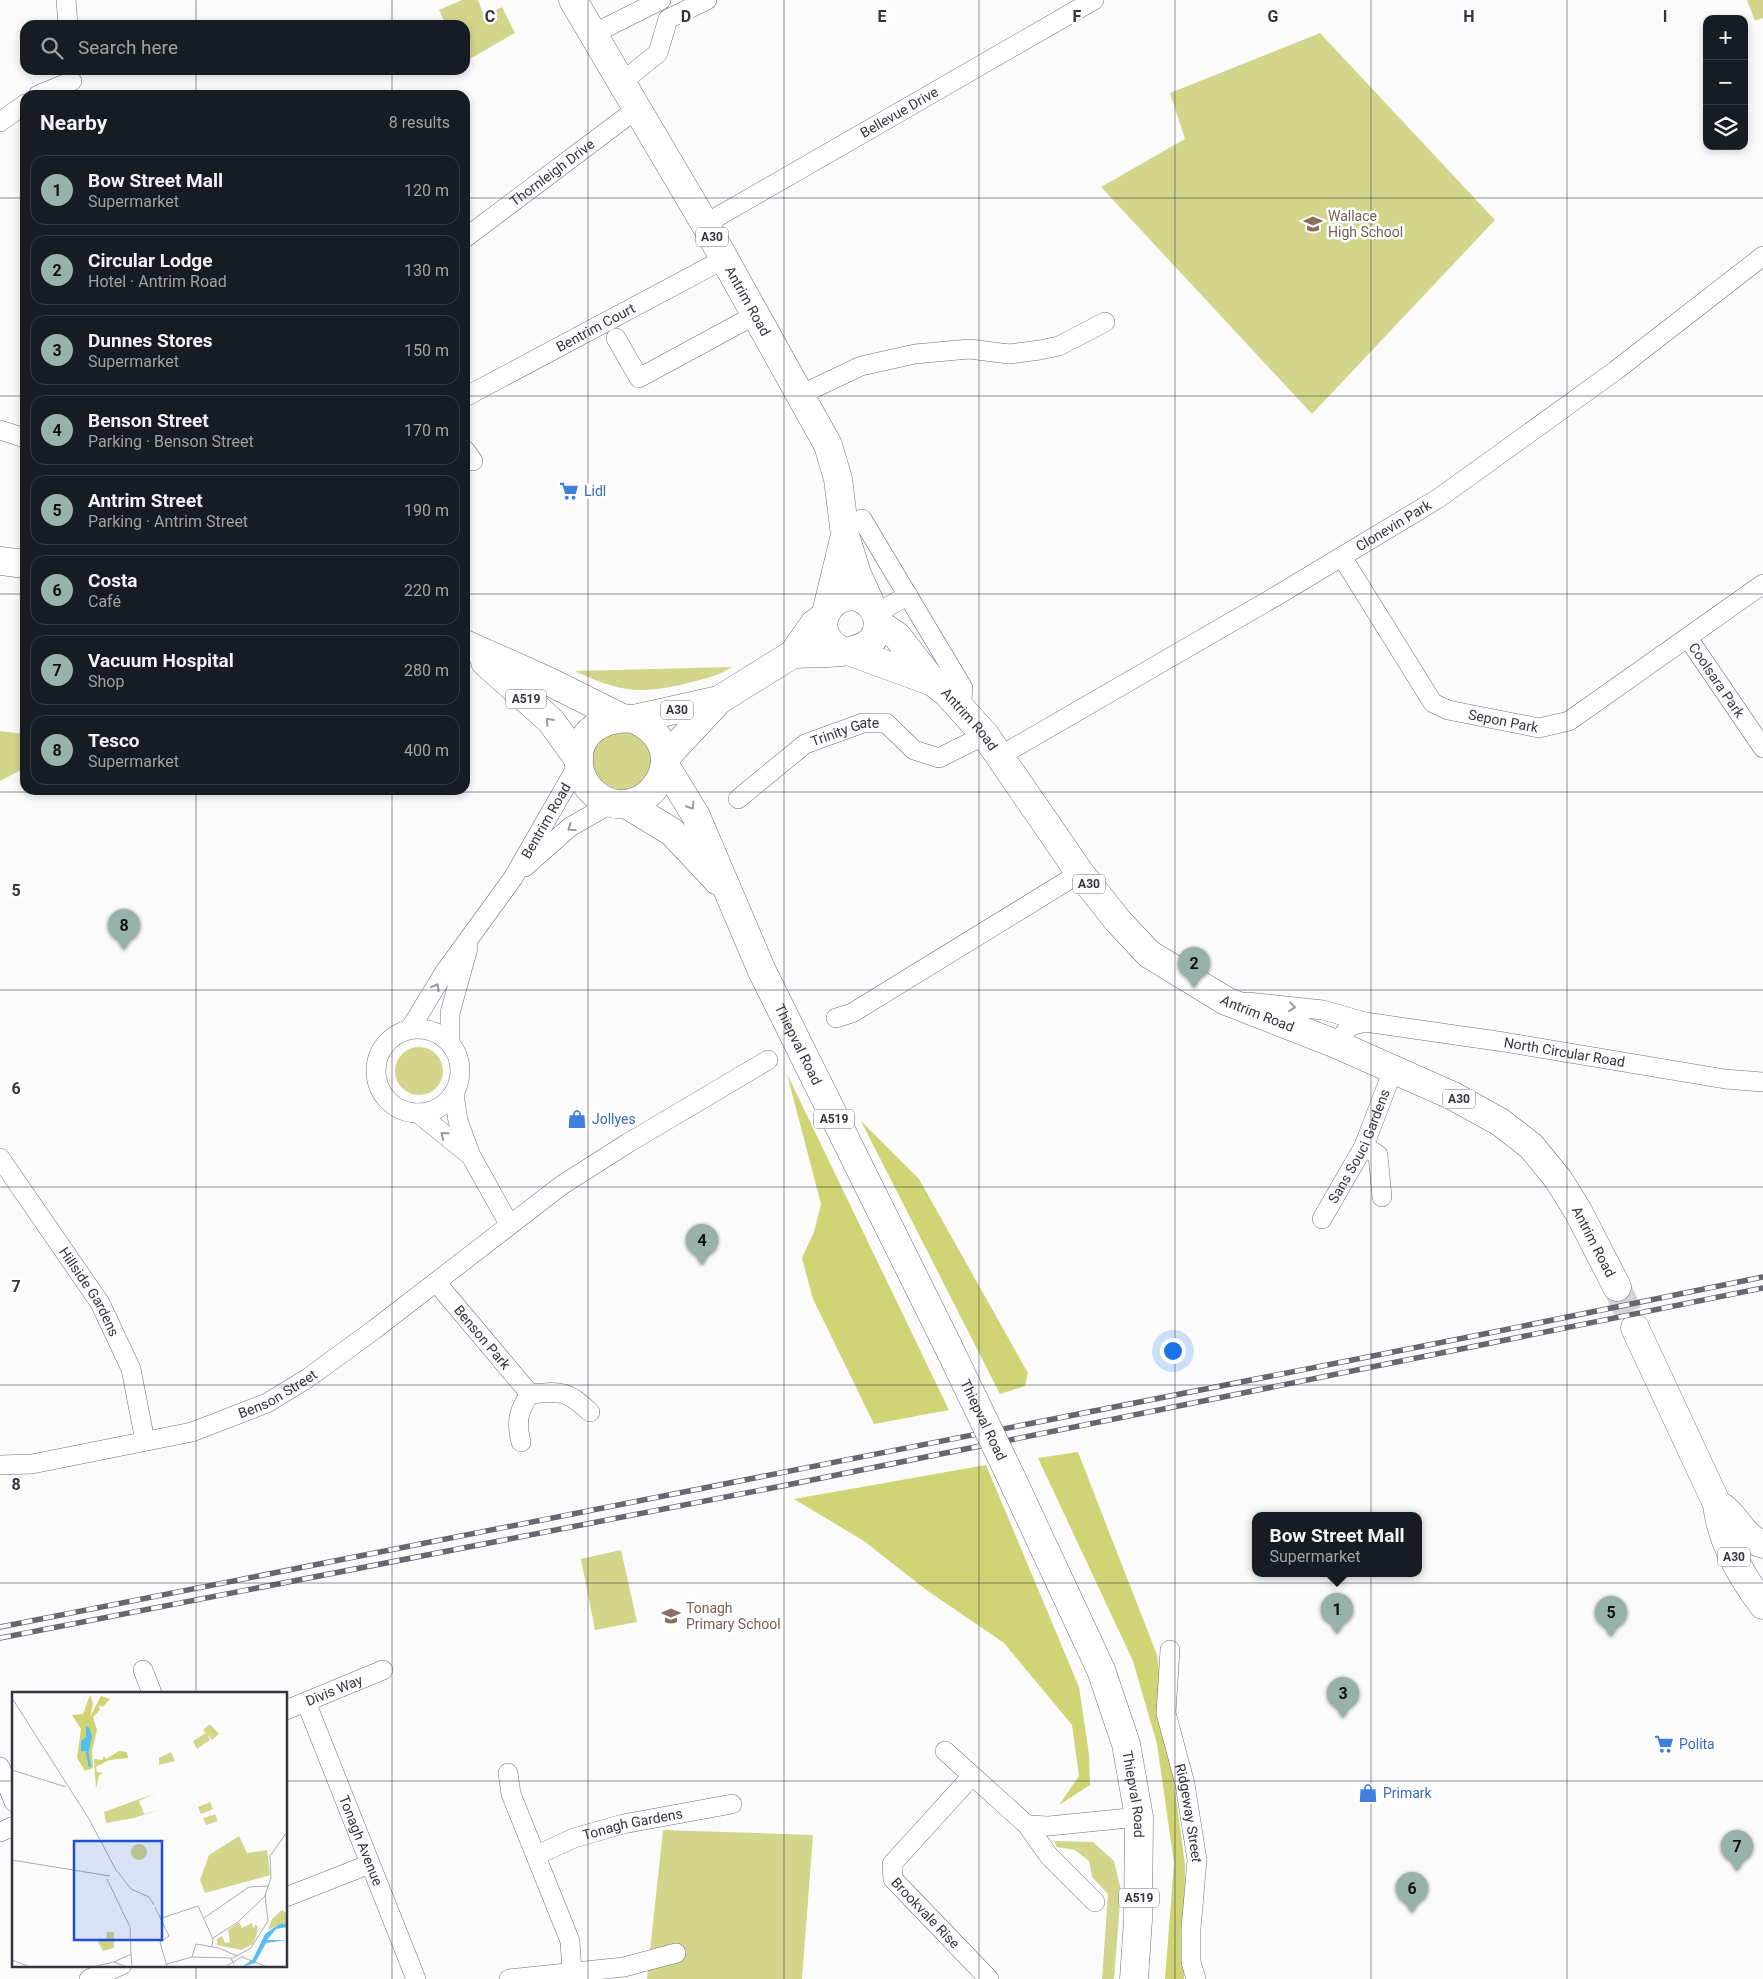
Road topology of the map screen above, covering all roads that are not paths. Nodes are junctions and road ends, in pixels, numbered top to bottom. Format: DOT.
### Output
graph roads {
  1 [pos="66,0"];
  2 [pos="573,0"];
  3 [pos="661,0"];
  4 [pos="707,0"];
  5 [pos="1094,0"];
  6 [pos="1064,7"];
  7 [pos="68,20"];
  8 [pos="593,34"];
  9 [pos="72,82"];
  10 [pos="622,82"];
  11 [pos="51,90"];
  12 [pos="20,108"];
  13 [pos="638,108"];
  14 [pos="0,122"];
  15 [pos="705,224"];
  16 [pos="470,234"];
  17 [pos="1763,256"];
  18 [pos="724,258"];
  19 [pos="755,315"];
  20 [pos="1105,322"];
  21 [pos="616,338"];
  22 [pos="470,394"];
  23 [pos="800,395"];
  24 [pos="0,430"];
  25 [pos="20,436"];
  26 [pos="854,527"];
  27 [pos="1342,558"];
  28 [pos="0,561"];
  29 [pos="20,563"];
  30 [pos="1763,584"];
  31 [pos="908,596"];
  32 [pos="825,613"];
  33 [pos="875,615"];
  34 [pos="1688,638"];
  35 [pos="470,647"];
  36 [pos="470,649"];
  37 [pos="847,651"];
  38 [pos="793,654"];
  39 [pos="933,682"];
  40 [pos="720,700"];
  41 [pos="960,708"];
  42 [pos="627,718"];
  43 [pos="992,745"];
  44 [pos="1763,748"];
  45 [pos="579,761"];
  46 [pos="665,762"];
  47 [pos="738,799"];
  48 [pos="619,803"];
  49 [pos="1080,873"];
  50 [pos="513,878"];
  51 [pos="726,890"];
  52 [pos="473,932"];
  53 [pos="1226,1001"];
  54 [pos="836,1018"];
  55 [pos="1365,1022"];
  56 [pos="410,1029"];
  57 [pos="450,1042"];
  58 [pos="1336,1044"];
  59 [pos="768,1060"];
  60 [pos="1393,1070"];
  61 [pos="1763,1082"];
  62 [pos="454,1094"];
  63 [pos="418,1113"];
  64 [pos="1364,1146"];
  65 [pos="471,1156"];
  66 [pos="0,1158"];
  67 [pos="1382,1197"];
  68 [pos="1322,1219"];
  69 [pos="509,1224"];
  70 [pos="436,1282"];
  71 [pos="1617,1287"];
  72 [pos="1635,1328"];
  73 [pos="530,1394"];
  74 [pos="590,1412"];
  75 [pos="145,1440"];
  76 [pos="521,1442"];
  77 [pos="0,1465"];
  78 [pos="1717,1504"];
  79 [pos="1763,1544"];
  80 [pos="1763,1605"];
  81 [pos="1170,1650"];
  82 [pos="143,1670"];
  83 [pos="383,1670"];
  84 [pos="152,1692"];
  85 [pos="306,1702"];
  86 [pos="288,1709"];
  87 [pos="945,1751"];
  88 [pos="0,1767"];
  89 [pos="508,1773"];
  90 [pos="972,1776"];
  91 [pos="12,1797"];
  92 [pos="732,1804"];
  93 [pos="1139,1817"];
  94 [pos="1027,1825"];
  95 [pos="12,1827"];
  96 [pos="0,1832"];
  97 [pos="537,1855"];
  98 [pos="370,1864"];
  99 [pos="288,1896"];
  100 [pos="1095,1902"];
  101 [pos="676,1953"];
  102 [pos="120,1966"];
  103 [pos="572,1972"];
  104 [pos="89,1979"];
  105 [pos="416,1979"];
  106 [pos="509,1979"];
  107 [pos="989,1979"];
  108 [pos="1134,1979"];
  109 [pos="1196,1979"];
  1 -- 7 [label="street"];
  2 -- 8 [label="main road, Antrim Road / A30"];
  3 -- 8 [label="street"];
  4 -- 10 [label="street"];
  5 -- 6 [label="street, Bellevue Drive"];
  6 -- 15 [label="street, Bellevue Drive"];
  8 -- 10 [label="main road, Antrim Road / A30"];
  9 -- 11 [label="street"];
  10 -- 13 [label="main road, Antrim Road / A30"];
  12 -- 14 [label="street"];
  13 -- 15 [label="main road, Antrim Road / A30"];
  13 -- 16 [label="street, Thornleigh Drive"];
  15 -- 18 [label="main road, Antrim Road / A30"];
  17 -- 27 [label="street, Clonevin Park"];
  18 -- 19 [label="main road, Antrim Road / A30"];
  18 -- 22 [label="street, Bentrim Court"];
  19 -- 21 [label="street, Bentrim Court"];
  19 -- 23 [label="main road, Antrim Road / A30"];
  20 -- 23 [label="street"];
  23 -- 26 [label="main road, Antrim Road / A30"];
  24 -- 25 [label="street"];
  26 -- 31 [label="street"];
  26 -- 32 [label="main road, Antrim Road / A30"];
  26 -- 33 [label="main road, Antrim Road / A30"];
  27 -- 34 [label="street, Sepon Park"];
  27 -- 43 [label="street, Clonevin Park"];
  28 -- 29 [label="main road"];
  30 -- 34 [label="street, Sepon Park"];
  31 -- 33 [label="street"];
  31 -- 41 [label="street"];
  32 -- 33 [label="main road, A30"];
  32 -- 37 [label="main road, A30"];
  32 -- 38 [label="main road, A30"];
  33 -- 37 [label="main road, A30"];
  33 -- 39 [label="main road, Antrim Road / A30"];
  34 -- 44 [label="street, Coolsara Park"];
  35 -- 42 [label="main road, A519"];
  45 -- 36 [label="main road, A519, one-way"];
  37 -- 38 [label="main road, A30"];
  37 -- 39 [label="main road, Antrim Road / A30"];
  38 -- 40 [label="main road, A30"];
  39 -- 41 [label="main road, Antrim Road / A30"];
  40 -- 42 [label="main road, A30"];
  40 -- 46 [label="main road, A30"];
  41 -- 43 [label="main road, Antrim Road / A30"];
  42 -- 45 [label="main road"];
  42 -- 46 [label="main road, A519"];
  43 -- 47 [label="street, Trinity Gate"];
  43 -- 49 [label="main road, Antrim Road / A30"];
  45 -- 48 [label="main road, A519"];
  45 -- 50 [label="street, Bentrim Road"];
  46 -- 48 [label="main road"];
  46 -- 51 [label="main road, Thiepval Road / A519, one-way"];
  48 -- 50 [label="street, Bentrim Road, one-way"];
  48 -- 51 [label="main road, Thiepval Road / A519"];
  49 -- 53 [label="main road, Antrim Road / A30"];
  49 -- 54 [label="street"];
  50 -- 52 [label="street, Bentrim Road"];
  51 -- 93 [label="main road, Thiepval Road / A519, bridge"];
  56 -- 52 [label="street, Bentrim Road, one-way"];
  52 -- 57 [label="street, Bentrim Road"];
  53 -- 55 [label="street, North Circular Road, one-way"];
  53 -- 58 [label="main road, Antrim Road / A30"];
  55 -- 58 [label="street"];
  55 -- 61 [label="street, North Circular Road"];
  56 -- 57 [label="street"];
  56 -- 63 [label="street"];
  57 -- 62 [label="street"];
  58 -- 60 [label="main road, Antrim Road / A30"];
  59 -- 69 [label="street, Benson Street"];
  60 -- 64 [label="street, Sans Souci Gardens"];
  60 -- 71 [label="main road, Antrim Road / A30"];
  62 -- 63 [label="street"];
  62 -- 65 [label="street"];
  65 -- 63 [label="street, one-way"];
  64 -- 67 [label="street"];
  64 -- 68 [label="street, Sans Souci Gardens"];
  65 -- 69 [label="street"];
  66 -- 75 [label="street, Hillside Gardens"];
  69 -- 70 [label="street, Benson Street"];
  70 -- 73 [label="street, Benson Park"];
  70 -- 75 [label="street, Benson Street"];
  72 -- 78 [label="main road, A30"];
  73 -- 74 [label="street"];
  73 -- 76 [label="street"];
  75 -- 77 [label="street, Benson Street"];
  78 -- 79 [label="main road, A30"];
  78 -- 80 [label="main road, A30"];
  81 -- 109 [label="street, Ridgeway Street"];
  82 -- 84 [label="street"];
  83 -- 85 [label="street, Divis Way"];
  85 -- 86 [label="street, Divis Way"];
  85 -- 98 [label="street, Tonagh Avenue"];
  87 -- 90 [label="street"];
  88 -- 91 [label="street"];
  89 -- 97 [label="street"];
  90 -- 94 [label="street"];
  90 -- 107 [label="street, Brookvale Rise"];
  92 -- 97 [label="street, Tonagh Gardens"];
  93 -- 94 [label="street"];
  93 -- 108 [label="main road, Thiepval Road / A519"];
  94 -- 100 [label="street"];
  95 -- 96 [label="street"];
  97 -- 103 [label="street"];
  98 -- 99 [label="street"];
  98 -- 105 [label="street, Tonagh Avenue"];
  101 -- 103 [label="street"];
  102 -- 104 [label="street"];
  103 -- 106 [label="street"];
}
